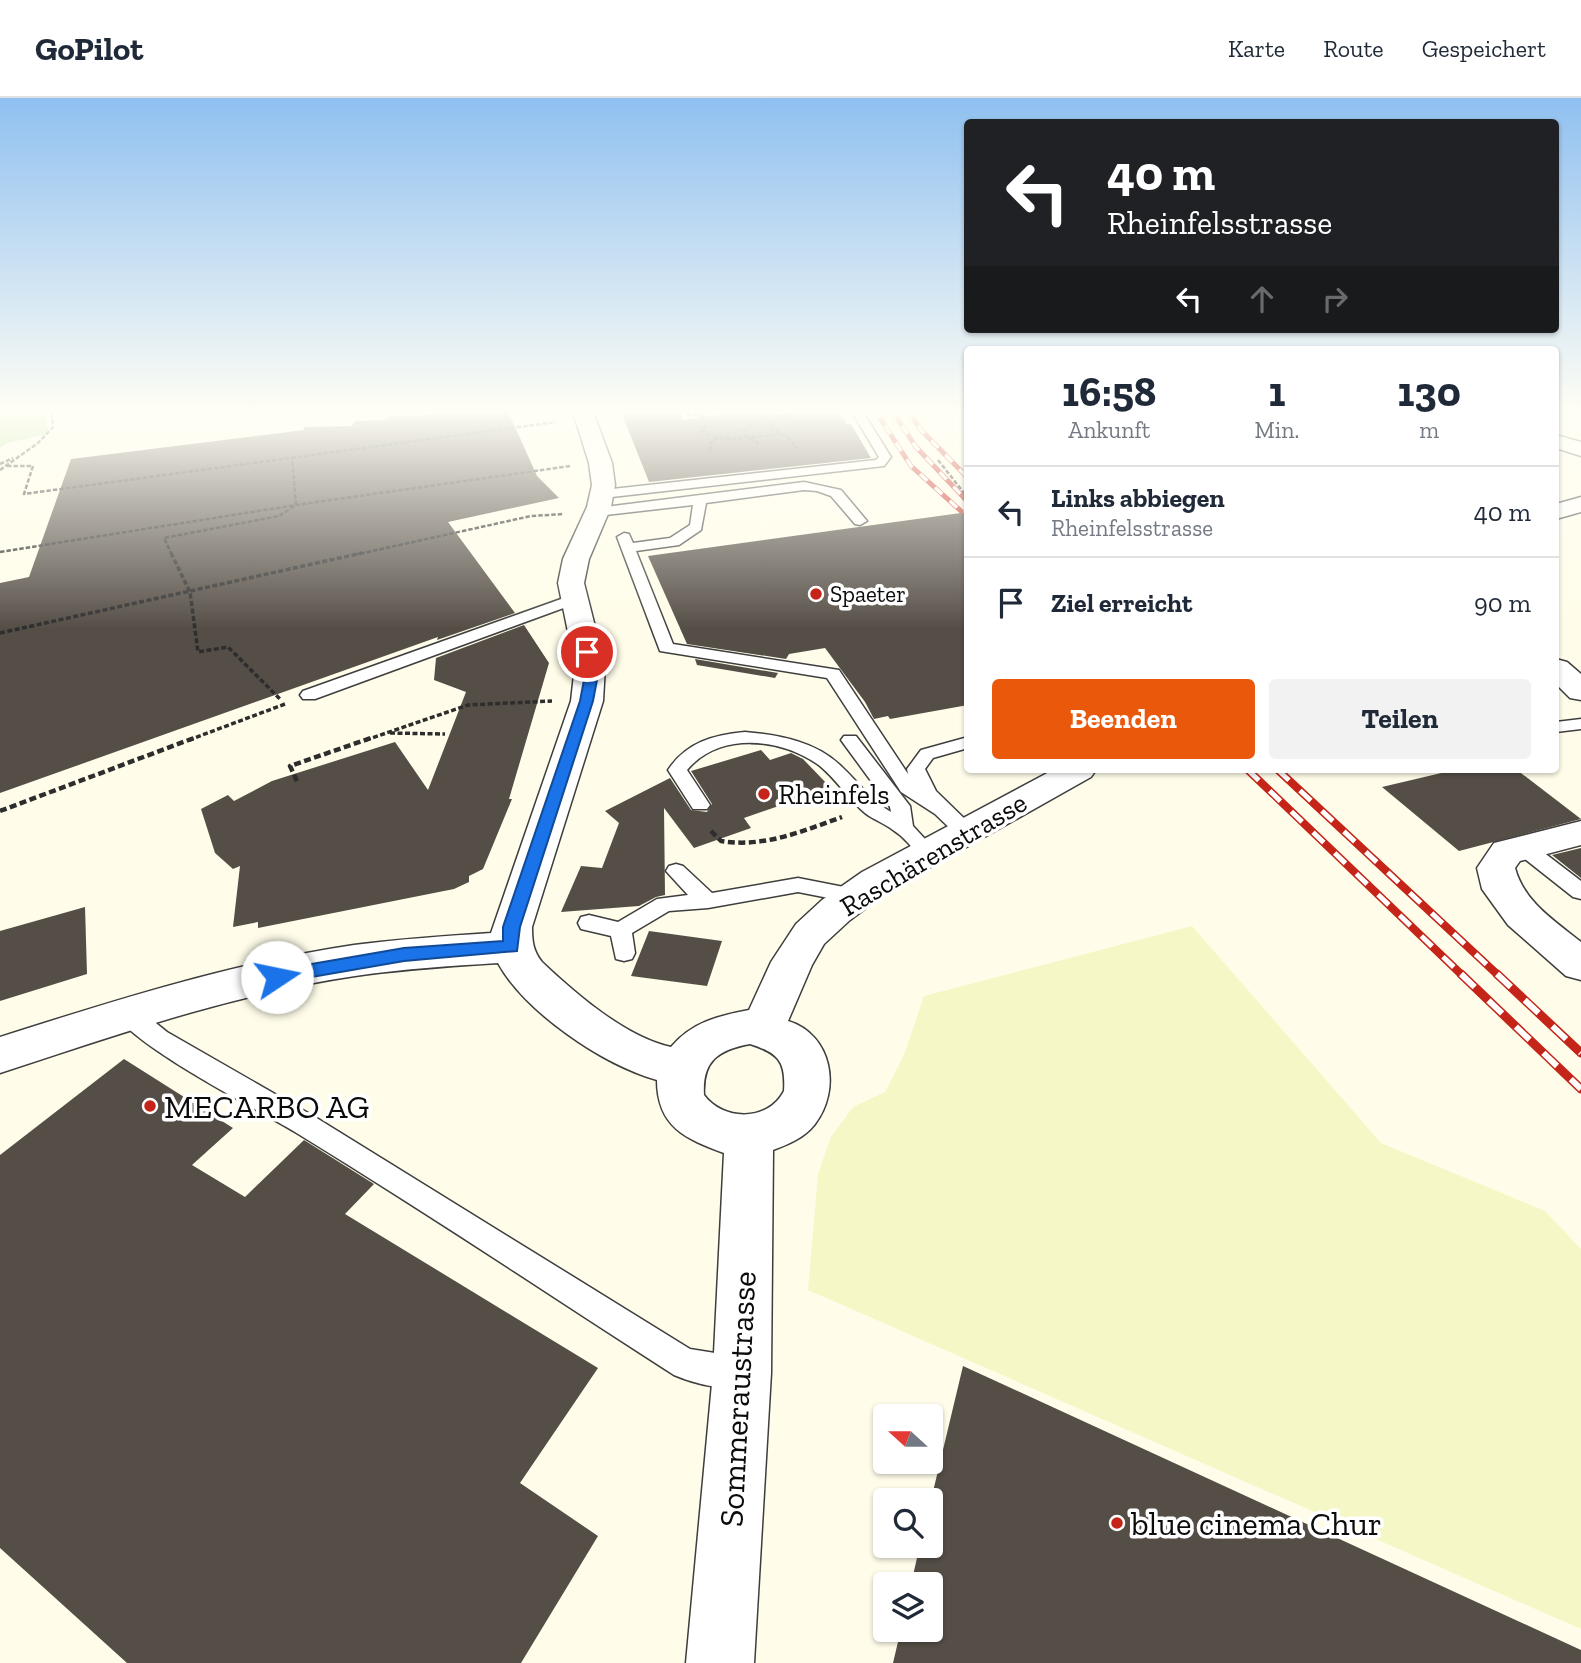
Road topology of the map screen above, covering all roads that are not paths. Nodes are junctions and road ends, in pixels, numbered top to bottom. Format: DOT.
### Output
graph roads {
  1 [pos="609,482"];
  2 [pos="700,482"];
  3 [pos="728,486"];
  4 [pos="612,491"];
  5 [pos="699,500"];
  6 [pos="1581,504"];
  7 [pos="1559,511"];
  8 [pos="860,521"];
  9 [pos="575,599"];
  10 [pos="1559,671"];
  11 [pos="1581,691"];
  12 [pos="309,695"];
  13 [pos="1581,723"];
  14 [pos="1559,727"];
  15 [pos="850,740"];
  16 [pos="964,743"];
  17 [pos="1071,773"];
  18 [pos="700,805"];
  19 [pos="953,820"];
  20 [pos="1581,832"];
  21 [pos="916,840"];
  22 [pos="1523,847"];
  23 [pos="676,872"];
  24 [pos="1581,892"];
  25 [pos="854,896"];
  26 [pos="708,901"];
  27 [pos="589,923"];
  28 [pos="621,930"];
  29 [pos="511,947"];
  30 [pos="624,953"];
  31 [pos="1581,965"];
  32 [pos="127,1013"];
  33 [pos="763,1028"];
  34 [pos="0,1055"];
  35 [pos="681,1067"];
  36 [pos="748,1135"];
  37 [pos="742,1373"];
  38 [pos="720,1663"];
  1 -- 4 [label="street"];
  2 -- 4 [label="lane"];
  3 -- 4 [label="lane"];
  4 -- 5 [label="lane"];
  4 -- 9 [label="street"];
  5 -- 8 [label="lane"];
  5 -- 19 [label="lane"];
  6 -- 7 [label="street"];
  9 -- 12 [label="lane"];
  9 -- 29 [label="street"];
  10 -- 11 [label="street"];
  13 -- 14 [label="lane"];
  15 -- 21 [label="lane"];
  16 -- 19 [label="lane"];
  17 -- 19 [label="street, Raschärenstrasse"];
  18 -- 21 [label="lane"];
  19 -- 21 [label="street, Raschärenstrasse"];
  20 -- 22 [label="street"];
  21 -- 25 [label="street, Raschärenstrasse"];
  22 -- 24 [label="lane"];
  22 -- 31 [label="street"];
  23 -- 26 [label="lane"];
  25 -- 26 [label="lane"];
  25 -- 33 [label="street, Raschärenstrasse"];
  26 -- 28 [label="lane"];
  27 -- 28 [label="lane"];
  28 -- 30 [label="lane"];
  29 -- 32 [label="street"];
  29 -- 35 [label="street"];
  32 -- 34 [label="street"];
  32 -- 37 [label="lane"];
  33 -- 35 [label="street"];
  33 -- 36 [label="street"];
  35 -- 36 [label="street"];
  36 -- 37 [label="street, Sommeraustrasse"];
  37 -- 38 [label="street, Sommeraustrasse"];
}
